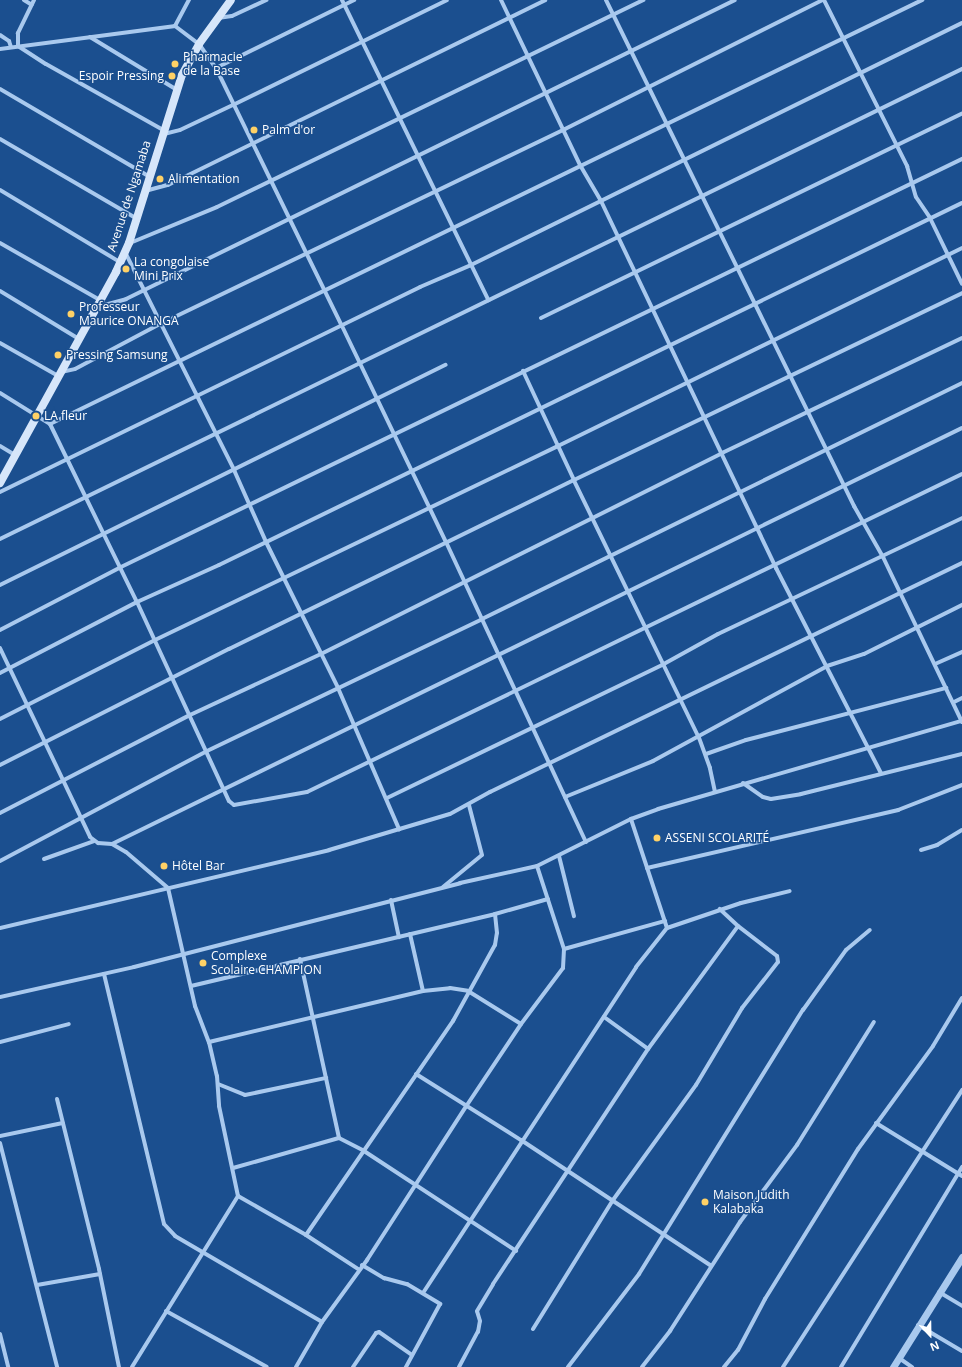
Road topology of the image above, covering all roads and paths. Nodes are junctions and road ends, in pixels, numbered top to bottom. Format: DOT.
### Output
graph roads {
  1 [pos="24,0"];
  2 [pos="34,0"];
  3 [pos="189,0"];
  4 [pos="231,0"];
  5 [pos="266,0"];
  6 [pos="342,0"];
  7 [pos="354,0"];
  8 [pos="447,0"];
  9 [pos="502,0"];
  10 [pos="545,0"];
  11 [pos="606,0"];
  12 [pos="643,0"];
  13 [pos="736,0"];
  14 [pos="823,0"];
  15 [pos="922,0"];
  16 [pos="32,5"];
  17 [pos="344,5"];
  18 [pos="613,14"];
  19 [pos="510,16"];
  20 [pos="218,18"];
  21 [pos="962,24"];
  22 [pos="176,26"];
  23 [pos="0,35"];
  24 [pos="89,37"];
  25 [pos="842,37"];
  26 [pos="362,42"];
  27 [pos="199,44"];
  28 [pos="18,46"];
  29 [pos="11,47"];
  30 [pos="0,49"];
  31 [pos="631,50"];
  32 [pos="527,55"];
  33 [pos="216,68"];
  34 [pos="962,69"];
  35 [pos="860,74"];
  36 [pos="381,79"];
  37 [pos="649,86"];
  38 [pos="0,89"];
  39 [pos="177,90"];
  40 [pos="547,91"];
  41 [pos="233,105"];
  42 [pos="878,108"];
  43 [pos="962,114"];
  44 [pos="401,118"];
  45 [pos="667,122"];
  46 [pos="565,129"];
  47 [pos="162,132"];
  48 [pos="0,139"];
  49 [pos="252,143"];
  50 [pos="896,146"];
  51 [pos="418,156"];
  52 [pos="686,158"];
  53 [pos="962,159"];
  54 [pos="580,165"];
  55 [pos="148,176"];
  56 [pos="270,181"];
  57 [pos="912,182"];
  58 [pos="0,190"];
  59 [pos="144,191"];
  60 [pos="436,191"];
  61 [pos="702,195"];
  62 [pos="601,201"];
  63 [pos="962,203"];
  64 [pos="136,218"];
  65 [pos="288,218"];
  66 [pos="930,218"];
  67 [pos="453,228"];
  68 [pos="720,232"];
  69 [pos="618,237"];
  70 [pos="0,242"];
  71 [pos="129,243"];
  72 [pos="962,248"];
  73 [pos="125,252"];
  74 [pos="306,253"];
  75 [pos="948,255"];
  76 [pos="120,262"];
  77 [pos="471,265"];
  78 [pos="738,266"];
  79 [pos="635,273"];
  80 [pos="962,284"];
  81 [pos="143,289"];
  82 [pos="0,291"];
  83 [pos="324,291"];
  84 [pos="962,293"];
  85 [pos="488,300"];
  86 [pos="756,302"];
  87 [pos="99,304"];
  88 [pos="651,308"];
  89 [pos="540,318"];
  90 [pos="160,324"];
  91 [pos="342,326"];
  92 [pos="79,338"];
  93 [pos="962,338"];
  94 [pos="772,339"];
  95 [pos="0,343"];
  96 [pos="669,345"];
  97 [pos="178,360"];
  98 [pos="359,363"];
  99 [pos="446,365"];
  100 [pos="523,371"];
  101 [pos="59,374"];
  102 [pos="791,375"];
  103 [pos="688,382"];
  104 [pos="962,383"];
  105 [pos="0,393"];
  106 [pos="196,397"];
  107 [pos="376,399"];
  108 [pos="540,409"];
  109 [pos="809,412"];
  110 [pos="38,414"];
  111 [pos="705,417"];
  112 [pos="50,424"];
  113 [pos="962,428"];
  114 [pos="216,434"];
  115 [pos="394,434"];
  116 [pos="0,446"];
  117 [pos="558,446"];
  118 [pos="828,450"];
  119 [pos="722,453"];
  120 [pos="15,456"];
  121 [pos="68,460"];
  122 [pos="234,470"];
  123 [pos="411,471"];
  124 [pos="962,474"];
  125 [pos="574,480"];
  126 [pos="0,483"];
  127 [pos="845,485"];
  128 [pos="0,492"];
  129 [pos="742,492"];
  130 [pos="85,496"];
  131 [pos="249,505"];
  132 [pos="430,507"];
  133 [pos="962,518"];
  134 [pos="593,519"];
  135 [pos="864,522"];
  136 [pos="760,529"];
  137 [pos="103,533"];
  138 [pos="0,539"];
  139 [pos="266,542"];
  140 [pos="446,542"];
  141 [pos="611,555"];
  142 [pos="882,557"];
  143 [pos="962,563"];
  144 [pos="774,564"];
  145 [pos="121,567"];
  146 [pos="284,578"];
  147 [pos="464,581"];
  148 [pos="0,585"];
  149 [pos="628,590"];
  150 [pos="899,594"];
  151 [pos="792,599"];
  152 [pos="137,602"];
  153 [pos="962,605"];
  154 [pos="302,615"];
  155 [pos="482,619"];
  156 [pos="916,628"];
  157 [pos="647,629"];
  158 [pos="0,630"];
  159 [pos="811,637"];
  160 [pos="155,640"];
  161 [pos="0,648"];
  162 [pos="962,652"];
  163 [pos="321,654"];
  164 [pos="498,655"];
  165 [pos="935,664"];
  166 [pos="662,665"];
  167 [pos="827,666"];
  168 [pos="10,668"];
  169 [pos="0,673"];
  170 [pos="171,678"];
  171 [pos="338,688"];
  172 [pos="946,688"];
  173 [pos="515,691"];
  174 [pos="962,698"];
  175 [pos="680,702"];
  176 [pos="954,702"];
  177 [pos="28,704"];
  178 [pos="852,714"];
  179 [pos="190,715"];
  180 [pos="0,719"];
  181 [pos="962,722"];
  182 [pos="354,725"];
  183 [pos="533,728"];
  184 [pos="698,738"];
  185 [pos="45,742"];
  186 [pos="870,748"];
  187 [pos="207,751"];
  188 [pos="706,754"];
  189 [pos="962,754"];
  190 [pos="370,762"];
  191 [pos="550,763"];
  192 [pos="0,766"];
  193 [pos="881,773"];
  194 [pos="63,780"];
  195 [pos="743,783"];
  196 [pos="962,785"];
  197 [pos="224,789"];
  198 [pos="715,792"];
  199 [pos="565,797"];
  200 [pos="387,798"];
  201 [pos="469,805"];
  202 [pos="0,813"];
  203 [pos="80,816"];
  204 [pos="631,819"];
  205 [pos="399,829"];
  206 [pos="962,830"];
  207 [pos="94,841"];
  208 [pos="586,842"];
  209 [pos="112,844"];
  210 [pos="921,850"];
  211 [pos="559,856"];
  212 [pos="44,859"];
  213 [pos="0,861"];
  214 [pos="537,866"];
  215 [pos="647,868"];
  216 [pos="442,887"];
  217 [pos="168,888"];
  218 [pos="790,891"];
  219 [pos="548,899"];
  220 [pos="391,900"];
  221 [pos="720,909"];
  222 [pos="495,914"];
  223 [pos="574,916"];
  224 [pos="665,921"];
  225 [pos="738,926"];
  226 [pos="0,928"];
  227 [pos="667,928"];
  228 [pos="870,930"];
  229 [pos="410,934"];
  230 [pos="399,937"];
  231 [pos="564,949"];
  232 [pos="184,953"];
  233 [pos="300,959"];
  234 [pos="104,974"];
  235 [pos="191,986"];
  236 [pos="422,991"];
  237 [pos="468,991"];
  238 [pos="0,998"];
  239 [pos="962,998"];
  240 [pos="604,1017"];
  241 [pos="312,1018"];
  242 [pos="874,1022"];
  243 [pos="69,1024"];
  244 [pos="522,1024"];
  245 [pos="0,1042"];
  246 [pos="209,1042"];
  247 [pos="648,1049"];
  248 [pos="416,1074"];
  249 [pos="326,1078"];
  250 [pos="218,1084"];
  251 [pos="962,1090"];
  252 [pos="57,1099"];
  253 [pos="467,1105"];
  254 [pos="63,1123"];
  255 [pos="876,1123"];
  256 [pos="0,1136"];
  257 [pos="339,1138"];
  258 [pos="521,1140"];
  259 [pos="0,1143"];
  260 [pos="364,1151"];
  261 [pos="922,1151"];
  262 [pos="962,1167"];
  263 [pos="233,1168"];
  264 [pos="568,1172"];
  265 [pos="960,1175"];
  266 [pos="415,1186"];
  267 [pos="238,1196"];
  268 [pos="613,1200"];
  269 [pos="469,1222"];
  270 [pos="306,1234"];
  271 [pos="665,1234"];
  272 [pos="516,1251"];
  273 [pos="202,1252"];
  274 [pos="962,1258"];
  275 [pos="362,1265"];
  276 [pos="710,1265"];
  277 [pos="358,1269"];
  278 [pos="100,1274"];
  279 [pos="37,1285"];
  280 [pos="939,1292"];
  281 [pos="423,1293"];
  282 [pos="962,1306"];
  283 [pos="166,1312"];
  284 [pos="322,1322"];
  285 [pos="917,1325"];
  286 [pos="533,1329"];
  287 [pos="0,1334"];
  288 [pos="962,1351"];
  289 [pos="412,1355"];
  290 [pos="899,1358"];
  291 [pos="8,1367"];
  292 [pos="57,1367"];
  293 [pos="120,1367"];
  294 [pos="132,1367"];
  295 [pos="267,1367"];
  296 [pos="296,1367"];
  297 [pos="353,1367"];
  298 [pos="406,1367"];
  299 [pos="459,1367"];
  300 [pos="568,1367"];
  301 [pos="642,1367"];
  302 [pos="724,1367"];
  303 [pos="783,1367"];
  304 [pos="841,1367"];
  305 [pos="893,1367"];
  306 [pos="912,1367"];
  1 -- 16 [label="street"];
  2 -- 16 [label="street"];
  3 -- 22 [label="street"];
  4 -- 20 [label="main road, Avenue de Ngamaba"];
  5 -- 20 [label="street"];
  6 -- 17 [label="street"];
  7 -- 17 [label="street"];
  8 -- 26 [label="street"];
  9 -- 19 [label="street"];
  10 -- 19 [label="street"];
  11 -- 18 [label="street"];
  12 -- 18 [label="street"];
  13 -- 31 [label="street"];
  14 -- 25 [label="street"];
  14 -- 37 [label="street"];
  15 -- 25 [label="street"];
  16 -- 28 [label="street"];
  17 -- 26 [label="street"];
  17 -- 33 [label="street"];
  18 -- 31 [label="street"];
  18 -- 32 [label="street"];
  19 -- 32 [label="street"];
  19 -- 36 [label="street"];
  20 -- 27 [label="main road, Avenue de Ngamaba"];
  21 -- 35 [label="street"];
  22 -- 24 [label="street"];
  22 -- 27 [label="street"];
  23 -- 29 [label="street"];
  24 -- 28 [label="street"];
  24 -- 39 [label="street"];
  25 -- 35 [label="street"];
  25 -- 45 [label="street"];
  26 -- 36 [label="street"];
  26 -- 41 [label="street"];
  27 -- 33 [label="street"];
  27 -- 39 [label="main road, Avenue de Ngamaba"];
  28 -- 29 [label="street"];
  28 -- 47 [label="street"];
  29 -- 30 [label="street"];
  31 -- 37 [label="street"];
  31 -- 40 [label="street"];
  32 -- 40 [label="street"];
  32 -- 44 [label="street"];
  33 -- 41 [label="street"];
  34 -- 42 [label="street"];
  35 -- 42 [label="street"];
  35 -- 52 [label="street"];
  36 -- 44 [label="street"];
  36 -- 49 [label="street"];
  37 -- 45 [label="street"];
  37 -- 46 [label="street"];
  38 -- 55 [label="street"];
  39 -- 47 [label="main road, Avenue de Ngamaba"];
  40 -- 46 [label="street"];
  40 -- 51 [label="street"];
  41 -- 47 [label="street"];
  41 -- 49 [label="street"];
  42 -- 50 [label="street"];
  42 -- 61 [label="street"];
  43 -- 50 [label="street"];
  44 -- 51 [label="street"];
  44 -- 56 [label="street"];
  45 -- 52 [label="street"];
  45 -- 54 [label="street"];
  46 -- 54 [label="street"];
  46 -- 60 [label="street"];
  47 -- 55 [label="main road, Avenue de Ngamaba"];
  48 -- 64 [label="street"];
  49 -- 56 [label="street"];
  49 -- 59 [label="street"];
  50 -- 57 [label="street"];
  50 -- 68 [label="street"];
  51 -- 60 [label="street"];
  51 -- 65 [label="street"];
  52 -- 61 [label="street"];
  52 -- 62 [label="street"];
  53 -- 57 [label="street"];
  54 -- 62 [label="street"];
  54 -- 67 [label="street"];
  55 -- 59 [label="main road, Avenue de Ngamaba"];
  56 -- 65 [label="street"];
  56 -- 71 [label="street"];
  57 -- 66 [label="street"];
  57 -- 78 [label="street"];
  58 -- 76 [label="street"];
  59 -- 64 [label="main road, Avenue de Ngamaba"];
  60 -- 67 [label="street"];
  60 -- 74 [label="street"];
  61 -- 68 [label="street"];
  61 -- 69 [label="street"];
  62 -- 69 [label="street"];
  62 -- 77 [label="street"];
  63 -- 66 [label="street"];
  64 -- 71 [label="main road, Avenue de Ngamaba"];
  65 -- 74 [label="street"];
  65 -- 81 [label="street"];
  66 -- 75 [label="street"];
  66 -- 86 [label="street"];
  67 -- 77 [label="street"];
  67 -- 83 [label="street"];
  68 -- 78 [label="street"];
  68 -- 79 [label="street"];
  69 -- 79 [label="street"];
  69 -- 85 [label="street"];
  70 -- 87 [label="street"];
  71 -- 73 [label="main road, Avenue de Ngamaba"];
  72 -- 75 [label="street"];
  73 -- 76 [label="main road, Avenue de Ngamaba"];
  73 -- 81 [label="street"];
  74 -- 83 [label="street"];
  74 -- 90 [label="street"];
  75 -- 80 [label="street"];
  75 -- 94 [label="street"];
  76 -- 87 [label="main road, Avenue de Ngamaba"];
  77 -- 85 [label="street"];
  77 -- 91 [label="street"];
  78 -- 86 [label="street"];
  78 -- 88 [label="street"];
  79 -- 88 [label="street"];
  79 -- 89 [label="street"];
  81 -- 87 [label="street"];
  81 -- 90 [label="street"];
  82 -- 92 [label="street"];
  83 -- 91 [label="street"];
  83 -- 97 [label="street"];
  84 -- 102 [label="street"];
  85 -- 98 [label="street"];
  86 -- 94 [label="street"];
  86 -- 96 [label="street"];
  87 -- 92 [label="main road, Avenue de Ngamaba"];
  88 -- 96 [label="street"];
  88 -- 100 [label="street"];
  90 -- 97 [label="street"];
  90 -- 101 [label="street"];
  91 -- 98 [label="street"];
  91 -- 106 [label="street"];
  92 -- 101 [label="main road, Avenue de Ngamaba"];
  93 -- 109 [label="street"];
  94 -- 102 [label="street"];
  94 -- 103 [label="street"];
  95 -- 101 [label="street"];
  96 -- 103 [label="street"];
  96 -- 108 [label="street"];
  97 -- 106 [label="street"];
  97 -- 112 [label="street"];
  98 -- 107 [label="street"];
  98 -- 114 [label="street"];
  99 -- 107 [label="street"];
  100 -- 108 [label="street"];
  100 -- 115 [label="street"];
  101 -- 110 [label="main road, Avenue de Ngamaba"];
  102 -- 109 [label="street"];
  102 -- 111 [label="street"];
  103 -- 111 [label="street"];
  103 -- 117 [label="street"];
  104 -- 118 [label="street"];
  105 -- 110 [label="street"];
  106 -- 114 [label="street"];
  106 -- 121 [label="street"];
  107 -- 115 [label="street"];
  107 -- 122 [label="street"];
  108 -- 117 [label="street"];
  108 -- 123 [label="street"];
  109 -- 118 [label="street"];
  109 -- 119 [label="street"];
  110 -- 112 [label="street"];
  110 -- 120 [label="main road, Avenue de Ngamaba"];
  111 -- 119 [label="street"];
  111 -- 125 [label="street"];
  112 -- 121 [label="street"];
  113 -- 127 [label="street"];
  114 -- 122 [label="street"];
  114 -- 130 [label="street"];
  115 -- 123 [label="street"];
  115 -- 131 [label="street"];
  116 -- 120 [label="street"];
  117 -- 125 [label="street"];
  117 -- 132 [label="street"];
  118 -- 127 [label="street"];
  118 -- 129 [label="street"];
  119 -- 129 [label="street"];
  119 -- 134 [label="street"];
  120 -- 126 [label="main road, Avenue de Ngamaba"];
  121 -- 128 [label="street"];
  121 -- 130 [label="street"];
  122 -- 131 [label="street"];
  122 -- 137 [label="street"];
  123 -- 132 [label="street"];
  123 -- 139 [label="street"];
  124 -- 135 [label="street"];
  125 -- 134 [label="street"];
  125 -- 140 [label="street"];
  127 -- 135 [label="street"];
  127 -- 136 [label="street"];
  129 -- 136 [label="street"];
  129 -- 141 [label="street"];
  130 -- 137 [label="street"];
  130 -- 138 [label="street"];
  131 -- 139 [label="street"];
  131 -- 145 [label="street"];
  132 -- 140 [label="street"];
  132 -- 146 [label="street"];
  133 -- 142 [label="street"];
  134 -- 141 [label="street"];
  134 -- 147 [label="street"];
  135 -- 142 [label="street"];
  135 -- 144 [label="street"];
  136 -- 144 [label="street"];
  136 -- 149 [label="street"];
  137 -- 145 [label="street"];
  137 -- 148 [label="street"];
  139 -- 146 [label="street"];
  139 -- 152 [label="street"];
  140 -- 147 [label="street"];
  140 -- 154 [label="street"];
  141 -- 149 [label="street"];
  141 -- 155 [label="street"];
  142 -- 150 [label="street"];
  142 -- 151 [label="street"];
  143 -- 150 [label="street"];
  144 -- 151 [label="street"];
  144 -- 157 [label="street"];
  145 -- 152 [label="street"];
  145 -- 158 [label="street"];
  146 -- 154 [label="street"];
  146 -- 160 [label="street"];
  147 -- 155 [label="street"];
  147 -- 163 [label="street"];
  149 -- 157 [label="street"];
  149 -- 164 [label="street"];
  150 -- 156 [label="street"];
  150 -- 159 [label="street"];
  151 -- 159 [label="street"];
  151 -- 166 [label="street"];
  152 -- 160 [label="street"];
  152 -- 168 [label="street"];
  153 -- 156 [label="street"];
  154 -- 163 [label="street"];
  154 -- 170 [label="street"];
  155 -- 164 [label="street"];
  155 -- 171 [label="street"];
  156 -- 165 [label="street"];
  156 -- 167 [label="street"];
  157 -- 166 [label="street"];
  157 -- 173 [label="street"];
  159 -- 167 [label="street"];
  159 -- 175 [label="street"];
  160 -- 170 [label="street"];
  160 -- 177 [label="street"];
  161 -- 168 [label="street"];
  162 -- 165 [label="street"];
  163 -- 171 [label="street"];
  163 -- 179 [label="street"];
  164 -- 173 [label="street"];
  164 -- 182 [label="street"];
  165 -- 172 [label="street"];
  166 -- 175 [label="street"];
  166 -- 183 [label="street"];
  167 -- 178 [label="street"];
  167 -- 184 [label="street"];
  168 -- 169 [label="street"];
  168 -- 177 [label="street"];
  170 -- 179 [label="street"];
  170 -- 185 [label="street"];
  171 -- 182 [label="street"];
  171 -- 187 [label="street"];
  172 -- 176 [label="street"];
  172 -- 178 [label="street"];
  173 -- 183 [label="street"];
  173 -- 190 [label="street"];
  174 -- 176 [label="street"];
  175 -- 184 [label="street"];
  175 -- 191 [label="street"];
  176 -- 181 [label="street"];
  177 -- 180 [label="street"];
  177 -- 185 [label="street"];
  178 -- 186 [label="street"];
  178 -- 188 [label="street"];
  179 -- 187 [label="street"];
  179 -- 194 [label="street"];
  181 -- 186 [label="street"];
  182 -- 190 [label="street"];
  182 -- 197 [label="street"];
  183 -- 191 [label="street"];
  183 -- 200 [label="street"];
  184 -- 188 [label="street"];
  184 -- 199 [label="street"];
  185 -- 192 [label="street"];
  185 -- 194 [label="street"];
  186 -- 193 [label="street"];
  186 -- 195 [label="street"];
  187 -- 197 [label="street"];
  187 -- 203 [label="street"];
  188 -- 198 [label="street"];
  189 -- 193 [label="street"];
  190 -- 197 [label="street"];
  190 -- 200 [label="street"];
  191 -- 199 [label="street"];
  191 -- 201 [label="street"];
  193 -- 195 [label="street"];
  194 -- 202 [label="street"];
  194 -- 203 [label="street"];
  195 -- 198 [label="street"];
  196 -- 215 [label="street"];
  197 -- 209 [label="street"];
  198 -- 204 [label="street"];
  199 -- 208 [label="street"];
  200 -- 205 [label="street"];
  201 -- 205 [label="street"];
  201 -- 216 [label="street"];
  203 -- 207 [label="street"];
  203 -- 213 [label="street"];
  204 -- 208 [label="street"];
  204 -- 215 [label="street"];
  205 -- 217 [label="street"];
  206 -- 210 [label="street"];
  207 -- 209 [label="street"];
  207 -- 212 [label="street"];
  208 -- 211 [label="street"];
  209 -- 217 [label="street"];
  211 -- 214 [label="street"];
  211 -- 223 [label="street"];
  214 -- 216 [label="street"];
  214 -- 219 [label="street"];
  215 -- 224 [label="street"];
  216 -- 220 [label="street"];
  217 -- 226 [label="street"];
  217 -- 232 [label="street"];
  218 -- 221 [label="street"];
  219 -- 222 [label="street"];
  219 -- 231 [label="street"];
  220 -- 230 [label="street"];
  220 -- 232 [label="street"];
  221 -- 225 [label="street"];
  221 -- 227 [label="street"];
  222 -- 229 [label="street"];
  222 -- 237 [label="street"];
  224 -- 227 [label="street"];
  224 -- 231 [label="street"];
  225 -- 247 [label="street"];
  225 -- 268 [label="street"];
  227 -- 240 [label="street"];
  228 -- 271 [label="street"];
  229 -- 230 [label="street"];
  229 -- 236 [label="street"];
  230 -- 233 [label="street"];
  231 -- 244 [label="street"];
  232 -- 234 [label="street"];
  232 -- 235 [label="street"];
  233 -- 235 [label="street"];
  233 -- 241 [label="street"];
  234 -- 238 [label="street"];
  234 -- 273 [label="street"];
  235 -- 246 [label="street"];
  236 -- 237 [label="street"];
  236 -- 241 [label="street"];
  237 -- 244 [label="street"];
  237 -- 248 [label="street"];
  239 -- 255 [label="street"];
  240 -- 247 [label="street"];
  240 -- 258 [label="street"];
  241 -- 246 [label="street"];
  241 -- 249 [label="street"];
  242 -- 276 [label="street"];
  243 -- 245 [label="street"];
  244 -- 253 [label="street"];
  246 -- 250 [label="street"];
  247 -- 264 [label="street"];
  248 -- 253 [label="street"];
  248 -- 260 [label="street"];
  249 -- 250 [label="street"];
  249 -- 257 [label="street"];
  250 -- 263 [label="street"];
  251 -- 261 [label="street"];
  252 -- 254 [label="street"];
  253 -- 258 [label="street"];
  253 -- 266 [label="street"];
  254 -- 256 [label="street"];
  254 -- 278 [label="street"];
  255 -- 261 [label="street"];
  255 -- 302 [label="street"];
  257 -- 260 [label="street"];
  257 -- 263 [label="street"];
  258 -- 264 [label="street"];
  258 -- 269 [label="street"];
  259 -- 279 [label="street"];
  260 -- 266 [label="street"];
  260 -- 270 [label="street"];
  261 -- 265 [label="street"];
  261 -- 303 [label="street"];
  262 -- 265 [label="street"];
  263 -- 267 [label="street"];
  264 -- 268 [label="street"];
  264 -- 272 [label="street"];
  265 -- 304 [label="street"];
  266 -- 269 [label="street"];
  266 -- 275 [label="street"];
  267 -- 270 [label="street"];
  267 -- 273 [label="street"];
  268 -- 271 [label="street"];
  268 -- 286 [label="street"];
  269 -- 272 [label="street"];
  269 -- 281 [label="street"];
  270 -- 277 [label="street"];
  271 -- 276 [label="street"];
  271 -- 300 [label="street"];
  272 -- 299 [label="street"];
  273 -- 283 [label="street"];
  273 -- 284 [label="street"];
  274 -- 280 [label="street"];
  275 -- 277 [label="street"];
  275 -- 281 [label="street"];
  276 -- 301 [label="street"];
  277 -- 284 [label="street"];
  278 -- 279 [label="street"];
  278 -- 293 [label="street"];
  279 -- 292 [label="street"];
  280 -- 282 [label="street"];
  280 -- 285 [label="street"];
  281 -- 289 [label="street"];
  283 -- 294 [label="street"];
  283 -- 295 [label="street"];
  284 -- 296 [label="street"];
  285 -- 288 [label="street"];
  285 -- 290 [label="street"];
  287 -- 291 [label="street"];
  289 -- 297 [label="street"];
  289 -- 298 [label="street"];
  290 -- 305 [label="street"];
  290 -- 306 [label="street"];
}
